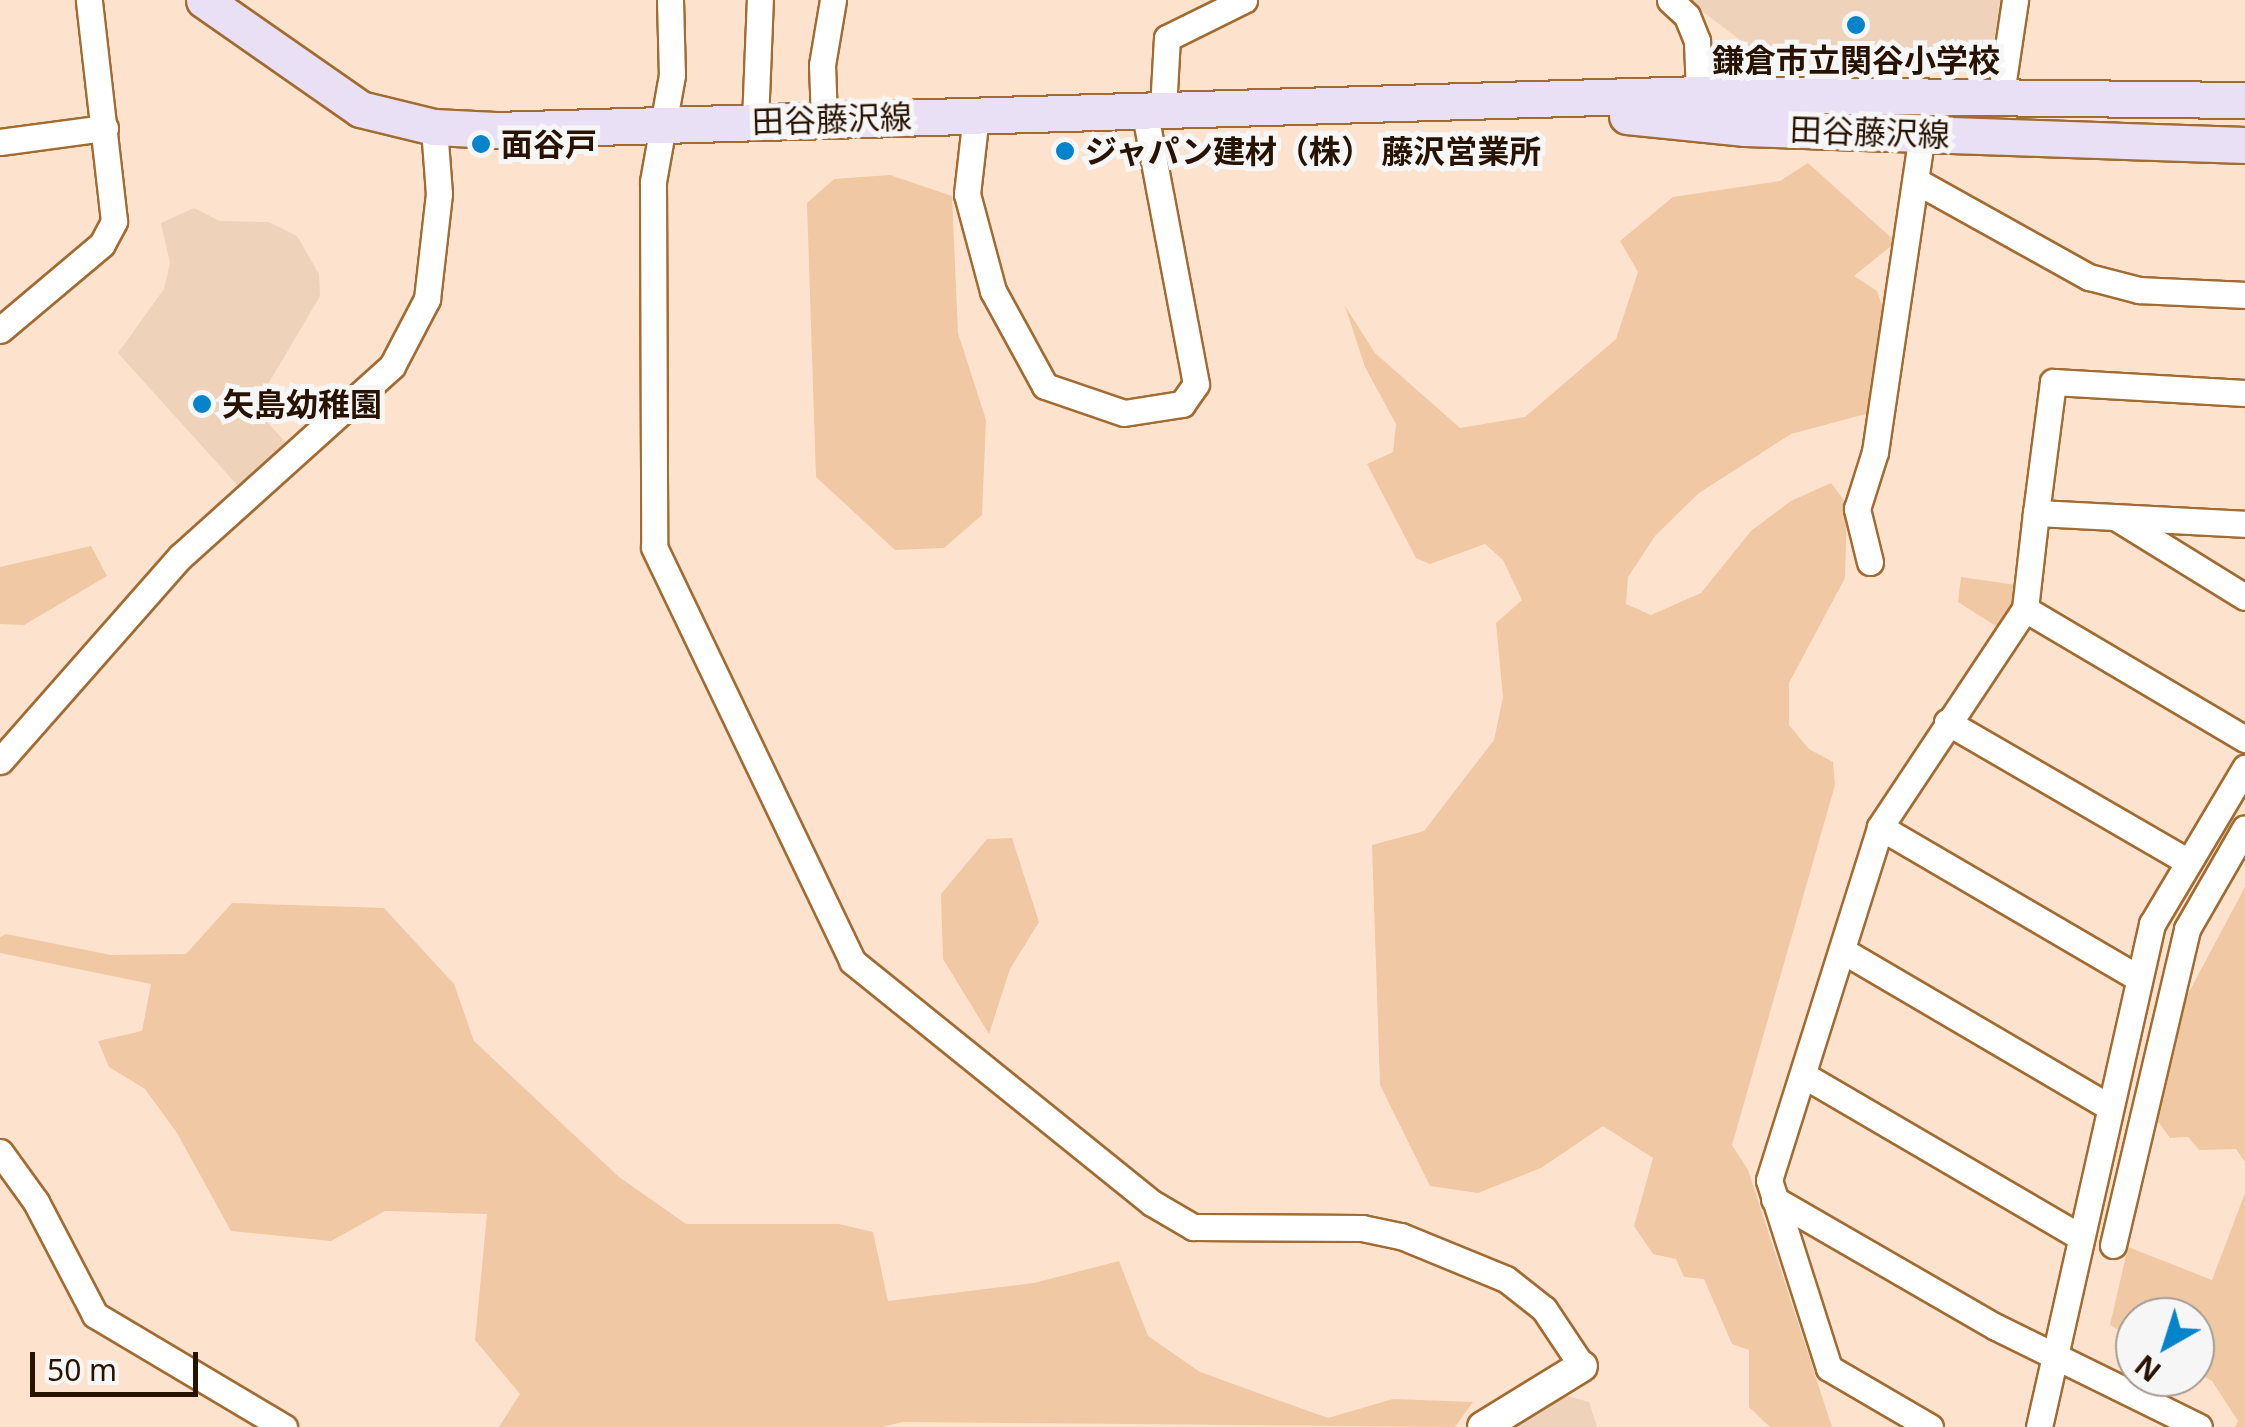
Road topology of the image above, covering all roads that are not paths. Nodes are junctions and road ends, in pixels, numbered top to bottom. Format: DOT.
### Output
graph roads {
  1 [pos="90,0"];
  2 [pos="204,0"];
  3 [pos="670,0"];
  4 [pos="760,0"];
  5 [pos="833,0"];
  6 [pos="1244,0"];
  7 [pos="1670,0"];
  8 [pos="2015,0"];
  9 [pos="1699,94"];
  10 [pos="2002,94"];
  11 [pos="2245,100"];
  12 [pos="1497,105"];
  13 [pos="1153,109"];
  14 [pos="976,115"];
  15 [pos="824,118"];
  16 [pos="754,122"];
  17 [pos="660,124"];
  18 [pos="1727,125"];
  19 [pos="434,127"];
  20 [pos="105,128"];
  21 [pos="1922,134"];
  22 [pos="0,142"];
  23 [pos="2245,145"];
  24 [pos="1918,182"];
  25 [pos="2245,295"];
  26 [pos="0,330"];
  27 [pos="2245,393"];
  28 [pos="2036,512"];
  29 [pos="2112,515"];
  30 [pos="2245,524"];
  31 [pos="1870,562"];
  32 [pos="2245,597"];
  33 [pos="2025,609"];
  34 [pos="1948,722"];
  35 [pos="2245,739"];
  36 [pos="0,760"];
  37 [pos="2245,768"];
  38 [pos="1880,826"];
  39 [pos="2245,828"];
  40 [pos="2188,861"];
  41 [pos="1845,952"];
  42 [pos="2137,978"];
  43 [pos="1805,1076"];
  44 [pos="2108,1106"];
  45 [pos="0,1152"];
  46 [pos="1774,1198"];
  47 [pos="2080,1236"];
  48 [pos="2113,1245"];
  49 [pos="2053,1355"];
  50 [pos="1582,1366"];
  51 [pos="284,1427"];
  52 [pos="1483,1427"];
  53 [pos="1930,1427"];
  54 [pos="2038,1427"];
  55 [pos="2199,1427"];
  1 -- 20 [label="street"];
  2 -- 19 [label="main road, 田谷藤沢線"];
  3 -- 17 [label="street"];
  4 -- 16 [label="street"];
  5 -- 15 [label="street"];
  6 -- 13 [label="street"];
  7 -- 9 [label="street"];
  8 -- 10 [label="street"];
  9 -- 10 [label="main road, 田谷藤沢線"];
  9 -- 12 [label="main road, 田谷藤沢線"];
  9 -- 18 [label="street"];
  10 -- 11 [label="main road, 田谷藤沢線"];
  12 -- 13 [label="main road, 田谷藤沢線"];
  12 -- 18 [label="main road, 田谷藤沢線"];
  13 -- 14 [label="main road, 田谷藤沢線"];
  13 -- 14 [label="street"];
  14 -- 15 [label="main road, 田谷藤沢線"];
  15 -- 16 [label="main road, 田谷藤沢線"];
  16 -- 17 [label="main road, 田谷藤沢線"];
  17 -- 19 [label="main road, 田谷藤沢線"];
  17 -- 50 [label="street"];
  18 -- 21 [label="main road, 田谷藤沢線"];
  19 -- 36 [label="street"];
  20 -- 22 [label="street"];
  20 -- 26 [label="street"];
  21 -- 23 [label="main road, 田谷藤沢線"];
  21 -- 24 [label="street"];
  24 -- 25 [label="street"];
  24 -- 31 [label="street"];
  27 -- 28 [label="street"];
  28 -- 29 [label="street"];
  28 -- 33 [label="street"];
  29 -- 30 [label="street"];
  29 -- 32 [label="street"];
  33 -- 34 [label="street"];
  33 -- 35 [label="street"];
  34 -- 38 [label="street"];
  34 -- 40 [label="street"];
  37 -- 40 [label="street"];
  38 -- 41 [label="street"];
  38 -- 42 [label="street"];
  39 -- 48 [label="street"];
  40 -- 42 [label="street"];
  41 -- 43 [label="street"];
  41 -- 44 [label="street"];
  42 -- 44 [label="street"];
  43 -- 46 [label="street"];
  43 -- 47 [label="street"];
  44 -- 47 [label="street"];
  45 -- 51 [label="street"];
  46 -- 49 [label="street"];
  46 -- 53 [label="street"];
  47 -- 49 [label="street"];
  49 -- 54 [label="street"];
  49 -- 55 [label="street"];
  50 -- 52 [label="street"];
}
